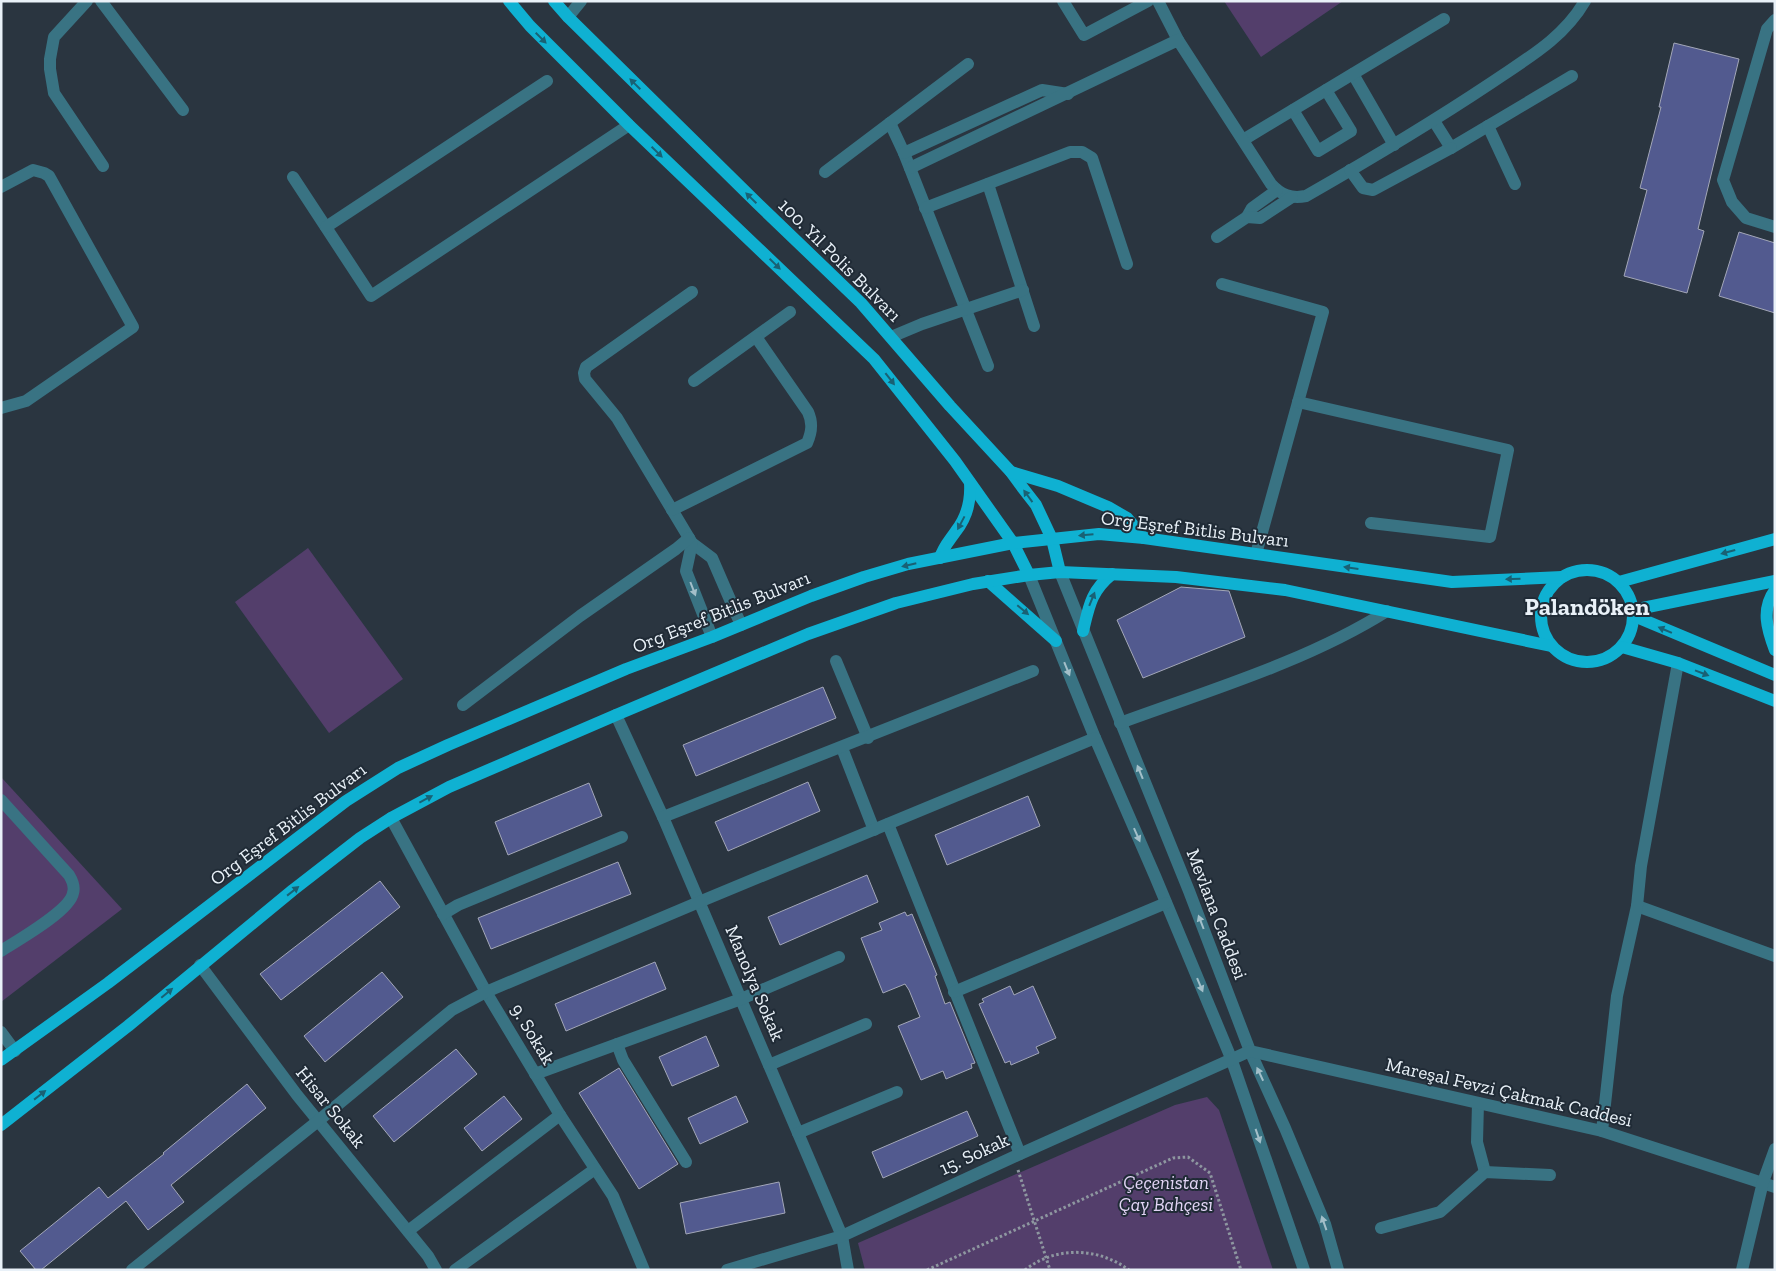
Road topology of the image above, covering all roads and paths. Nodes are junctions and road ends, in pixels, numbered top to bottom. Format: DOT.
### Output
graph roads {
  1 [pos="87,1"];
  2 [pos="101,1"];
  3 [pos="509,1"];
  4 [pos="554,1"];
  5 [pos="581,1"];
  6 [pos="1148,1"];
  7 [pos="1158,1"];
  8 [pos="1585,1"];
  9 [pos="1065,2"];
  10 [pos="568,17"];
  11 [pos="1444,19"];
  12 [pos="1775,20"];
  13 [pos="1178,40"];
  14 [pos="968,64"];
  15 [pos="1353,74"];
  16 [pos="1572,76"];
  17 [pos="548,81"];
  18 [pos="1326,90"];
  19 [pos="1068,94"];
  20 [pos="183,110"];
  21 [pos="1293,110"];
  22 [pos="1434,121"];
  23 [pos="890,123"];
  24 [pos="629,125"];
  25 [pos="1488,126"];
  26 [pos="1243,140"];
  27 [pos="1394,145"];
  28 [pos="1451,148"];
  29 [pos="904,153"];
  30 [pos="103,166"];
  31 [pos="910,168"];
  32 [pos="1350,170"];
  33 [pos="824,172"];
  34 [pos="293,177"];
  35 [pos="988,184"];
  36 [pos="1516,184"];
  37 [pos="1,187"];
  38 [pos="1277,190"];
  39 [pos="1292,197"];
  40 [pos="926,208"];
  41 [pos="1247,217"];
  42 [pos="326,227"];
  43 [pos="1775,227"];
  44 [pos="1217,237"];
  45 [pos="1128,264"];
  46 [pos="1222,284"];
  47 [pos="1023,290"];
  48 [pos="692,292"];
  49 [pos="965,309"];
  50 [pos="790,312"];
  51 [pos="1034,326"];
  52 [pos="756,336"];
  53 [pos="891,337"];
  54 [pos="988,366"];
  55 [pos="694,381"];
  56 [pos="1298,402"];
  57 [pos="1,408"];
  58 [pos="1011,472"];
  59 [pos="970,483"];
  60 [pos="672,510"];
  61 [pos="1371,523"];
  62 [pos="1144,538"];
  63 [pos="1052,539"];
  64 [pos="1775,539"];
  65 [pos="690,540"];
  66 [pos="1013,543"];
  67 [pos="1256,554"];
  68 [pos="940,558"];
  69 [pos="1060,572"];
  70 [pos="1112,574"];
  71 [pos="1029,575"];
  72 [pos="1562,577"];
  73 [pos="988,581"];
  74 [pos="1775,581"];
  75 [pos="1619,582"];
  76 [pos="1775,590"];
  77 [pos="1387,612"];
  78 [pos="1633,613"];
  79 [pos="741,624"];
  80 [pos="1083,631"];
  81 [pos="712,637"];
  82 [pos="1056,641"];
  83 [pos="1551,646"];
  84 [pos="1622,647"];
  85 [pos="1775,650"];
  86 [pos="836,661"];
  87 [pos="1678,663"];
  88 [pos="1033,671"];
  89 [pos="1775,675"];
  90 [pos="1775,701"];
  91 [pos="464,705"];
  92 [pos="616,715"];
  93 [pos="1120,723"];
  94 [pos="868,738"];
  95 [pos="1095,738"];
  96 [pos="842,748"];
  97 [pos="1,800"];
  98 [pos="663,817"];
  99 [pos="390,818"];
  100 [pos="888,824"];
  101 [pos="874,830"];
  102 [pos="622,837"];
  103 [pos="699,902"];
  104 [pos="1166,903"];
  105 [pos="1637,906"];
  106 [pos="443,914"];
  107 [pos="1,951"];
  108 [pos="1775,956"];
  109 [pos="839,957"];
  110 [pos="200,966"];
  111 [pos="486,992"];
  112 [pos="954,992"];
  113 [pos="741,999"];
  114 [pos="866,1024"];
  115 [pos="1,1032"];
  116 [pos="617,1044"];
  117 [pos="15,1051"];
  118 [pos="1250,1051"];
  119 [pos="1231,1058"];
  120 [pos="1,1060"];
  121 [pos="769,1065"];
  122 [pos="535,1074"];
  123 [pos="897,1092"];
  124 [pos="1478,1103"];
  125 [pos="560,1115"];
  126 [pos="318,1121"];
  127 [pos="1,1125"];
  128 [pos="1602,1131"];
  129 [pos="798,1133"];
  130 [pos="1775,1149"];
  131 [pos="1016,1155"];
  132 [pos="686,1162"];
  133 [pos="595,1169"];
  134 [pos="1485,1172"];
  135 [pos="1550,1175"];
  136 [pos="1769,1184"];
  137 [pos="1034,1221"];
  138 [pos="1381,1228"];
  139 [pos="408,1231"];
  140 [pos="842,1236"];
  141 [pos="1046,1258"];
  142 [pos="132,1270"];
  143 [pos="436,1270"];
  144 [pos="455,1270"];
  145 [pos="644,1270"];
  146 [pos="727,1270"];
  147 [pos="848,1270"];
  148 [pos="927,1270"];
  149 [pos="1025,1270"];
  150 [pos="1050,1270"];
  151 [pos="1129,1270"];
  152 [pos="1241,1270"];
  153 [pos="1304,1270"];
  154 [pos="1338,1270"];
  155 [pos="1742,1270"];
  1 -- 30 [label="street"];
  2 -- 20 [label="street"];
  3 -- 24 [label="main road, one-way"];
  4 -- 10 [label="main road, 100. Yıl Polis Bulvarı"];
  5 -- 10 [label="street"];
  6 -- 9 [label="street"];
  7 -- 13 [label="street"];
  8 -- 22 [label="street"];
  53 -- 10 [label="main road, 100. Yıl Polis Bulvarı, one-way"];
  11 -- 15 [label="street"];
  12 -- 43 [label="street"];
  13 -- 19 [label="street"];
  13 -- 26 [label="street"];
  14 -- 23 [label="street"];
  15 -- 18 [label="street"];
  15 -- 27 [label="street"];
  16 -- 25 [label="street"];
  17 -- 42 [label="street"];
  18 -- 21 [label="street"];
  18 -- 21 [label="street"];
  19 -- 29 [label="street"];
  19 -- 31 [label="street"];
  21 -- 26 [label="street"];
  22 -- 27 [label="street"];
  22 -- 28 [label="street"];
  23 -- 29 [label="street"];
  23 -- 33 [label="street"];
  24 -- 42 [label="street"];
  24 -- 59 [label="main road, one-way"];
  25 -- 28 [label="street"];
  25 -- 36 [label="street"];
  26 -- 38 [label="street"];
  27 -- 32 [label="street"];
  28 -- 32 [label="street"];
  29 -- 31 [label="street"];
  31 -- 40 [label="street"];
  32 -- 39 [label="street"];
  34 -- 42 [label="street"];
  35 -- 40 [label="street"];
  35 -- 45 [label="street"];
  35 -- 47 [label="street"];
  37 -- 57 [label="street"];
  38 -- 39 [label="street"];
  38 -- 41 [label="street"];
  39 -- 41 [label="street"];
  40 -- 49 [label="street"];
  41 -- 44 [label="street"];
  46 -- 56 [label="street"];
  47 -- 49 [label="street"];
  47 -- 51 [label="street"];
  48 -- 60 [label="street"];
  49 -- 53 [label="street"];
  49 -- 54 [label="street"];
  50 -- 52 [label="street"];
  52 -- 55 [label="street"];
  52 -- 60 [label="street"];
  53 -- 58 [label="main road, 100. Yıl Polis Bulvarı"];
  56 -- 61 [label="street"];
  56 -- 67 [label="street"];
  58 -- 62 [label="main road"];
  63 -- 58 [label="main road, 100. Yıl Polis Bulvarı, one-way"];
  59 -- 66 [label="main road"];
  59 -- 68 [label="main road, one-way"];
  60 -- 65 [label="street"];
  62 -- 63 [label="main road, Org Eşref Bitlis Bulvarı, one-way"];
  62 -- 67 [label="main road, Org Eşref Bitlis Bulvarı"];
  63 -- 66 [label="main road, Org Eşref Bitlis Bulvarı"];
  63 -- 69 [label="main road, 100. Yıl Polis Bulvarı"];
  64 -- 75 [label="main road, one-way"];
  65 -- 79 [label="street"];
  65 -- 81 [label="street, one-way"];
  65 -- 91 [label="street"];
  66 -- 68 [label="main road, Org Eşref Bitlis Bulvarı"];
  66 -- 71 [label="main road"];
  72 -- 67 [label="main road, Org Eşref Bitlis Bulvarı, one-way"];
  68 -- 79 [label="main road, Org Eşref Bitlis Bulvarı, one-way"];
  69 -- 70 [label="main road"];
  69 -- 71 [label="main road"];
  69 -- 80 [label="street, Mevlana Caddesi"];
  70 -- 77 [label="main road"];
  80 -- 70 [label="main road, one-way"];
  71 -- 73 [label="main road"];
  71 -- 82 [label="street"];
  72 -- 75 [label="main road"];
  72 -- 83 [label="main road"];
  73 -- 82 [label="main road, one-way"];
  73 -- 92 [label="main road"];
  74 -- 78 [label="main road"];
  75 -- 78 [label="main road"];
  76 -- 85 [label="main road"];
  77 -- 83 [label="main road"];
  77 -- 93 [label="street"];
  78 -- 84 [label="main road"];
  89 -- 78 [label="main road, one-way"];
  79 -- 81 [label="main road, Org Eşref Bitlis Bulvarı"];
  80 -- 93 [label="street, Mevlana Caddesi"];
  81 -- 117 [label="main road, Org Eşref Bitlis Bulvarı"];
  82 -- 95 [label="street, one-way"];
  83 -- 84 [label="main road"];
  84 -- 87 [label="main road"];
  86 -- 94 [label="street"];
  87 -- 90 [label="main road, one-way"];
  87 -- 105 [label="street"];
  88 -- 94 [label="street"];
  92 -- 98 [label="street, Manolya Sokak"];
  99 -- 92 [label="main road, one-way"];
  118 -- 93 [label="street, Mevlana Caddesi, one-way"];
  94 -- 96 [label="street"];
  95 -- 100 [label="street"];
  95 -- 104 [label="street, one-way"];
  96 -- 98 [label="street"];
  96 -- 101 [label="street"];
  97 -- 107 [label="street"];
  98 -- 103 [label="street, Manolya Sokak"];
  99 -- 106 [label="street, 9. Sokak"];
  110 -- 99 [label="main road, one-way"];
  100 -- 101 [label="street"];
  100 -- 112 [label="street"];
  101 -- 103 [label="street"];
  102 -- 106 [label="street"];
  103 -- 111 [label="street"];
  103 -- 113 [label="street, Manolya Sokak"];
  104 -- 112 [label="street"];
  104 -- 119 [label="street, one-way"];
  105 -- 108 [label="street"];
  105 -- 128 [label="street"];
  106 -- 111 [label="street, 9. Sokak"];
  109 -- 113 [label="street"];
  110 -- 126 [label="street, Hisar Sokak"];
  127 -- 110 [label="main road, one-way"];
  111 -- 122 [label="street, 9. Sokak"];
  111 -- 126 [label="street"];
  112 -- 131 [label="street"];
  113 -- 116 [label="street"];
  113 -- 121 [label="street, Manolya Sokak"];
  114 -- 121 [label="street"];
  115 -- 117 [label="street"];
  116 -- 122 [label="street"];
  116 -- 132 [label="street"];
  117 -- 120 [label="main road, Org Eşref Bitlis Bulvarı"];
  118 -- 119 [label="street"];
  118 -- 124 [label="street, Mareşal Fevzi Çakmak Caddesi"];
  154 -- 118 [label="street, Mevlana Caddesi, one-way"];
  119 -- 131 [label="street, 15. Sokak"];
  119 -- 153 [label="street, one-way"];
  121 -- 129 [label="street, Manolya Sokak"];
  122 -- 125 [label="street, 9. Sokak"];
  123 -- 129 [label="street"];
  124 -- 128 [label="street, Mareşal Fevzi Çakmak Caddesi"];
  124 -- 134 [label="street"];
  125 -- 133 [label="street, 9. Sokak"];
  125 -- 139 [label="street"];
  126 -- 139 [label="street, Hisar Sokak"];
  126 -- 142 [label="street"];
  128 -- 136 [label="street, Mareşal Fevzi Çakmak Caddesi"];
  129 -- 140 [label="street, Manolya Sokak"];
  130 -- 136 [label="street"];
  131 -- 137 [label="path"];
  131 -- 140 [label="street, 15. Sokak"];
  133 -- 144 [label="street"];
  133 -- 145 [label="street, 9. Sokak"];
  134 -- 135 [label="street"];
  134 -- 138 [label="street"];
  136 -- 155 [label="street"];
  137 -- 141 [label="path"];
  137 -- 148 [label="path"];
  137 -- 152 [label="path"];
  139 -- 143 [label="street, Hisar Sokak"];
  140 -- 146 [label="street, 15. Sokak"];
  140 -- 147 [label="street, Manolya Sokak"];
  141 -- 149 [label="path"];
  141 -- 150 [label="path"];
  141 -- 151 [label="path"];
}
